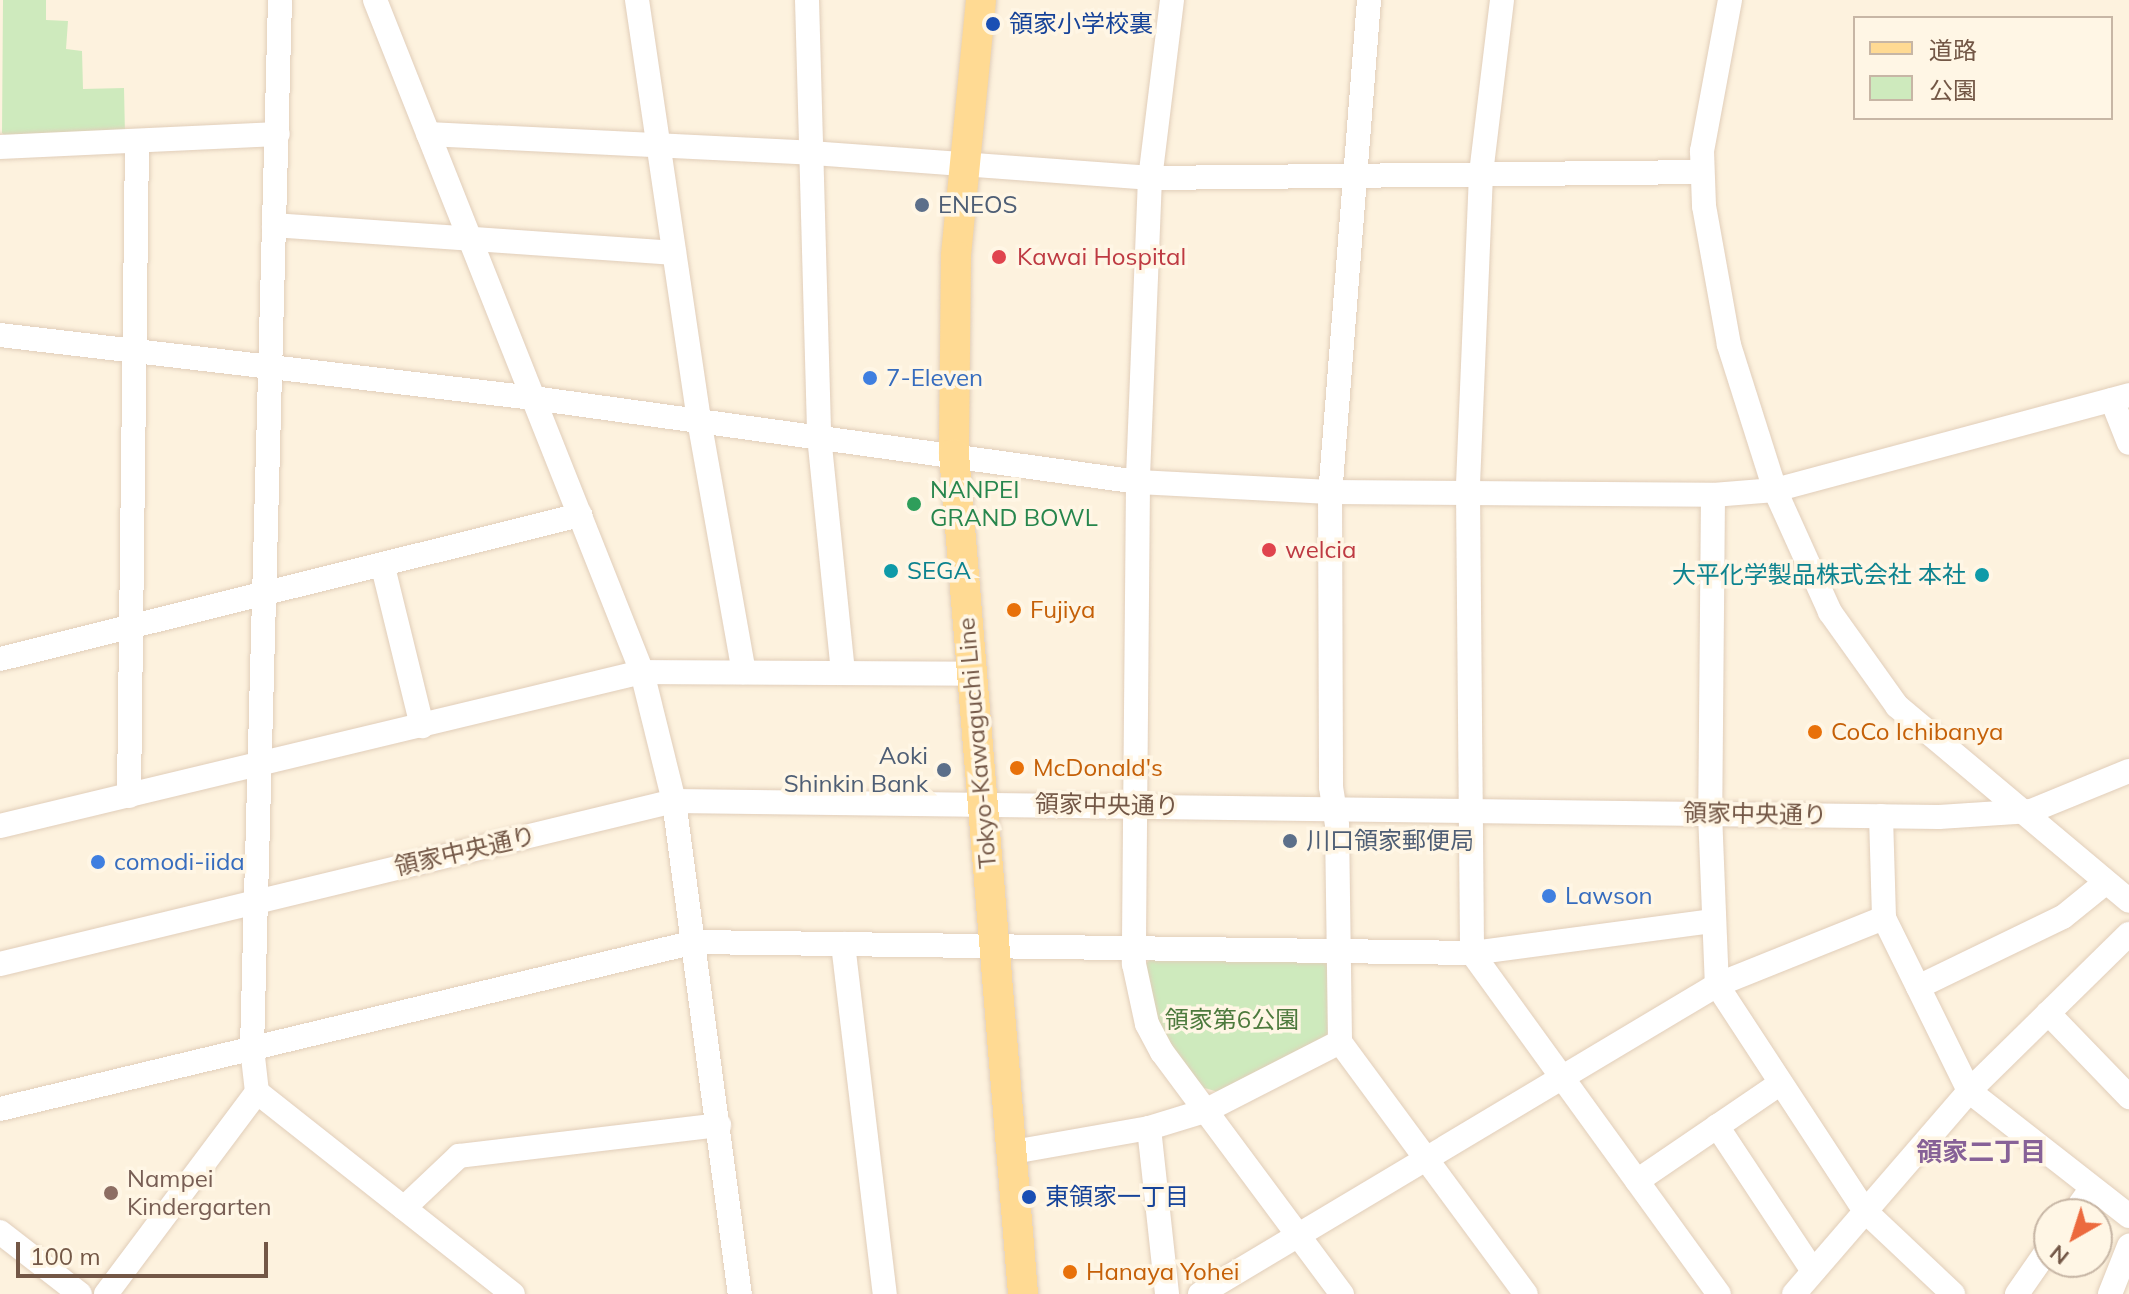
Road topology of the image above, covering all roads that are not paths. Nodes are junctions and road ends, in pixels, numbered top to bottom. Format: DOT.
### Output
graph roads {
  1 [pos="280,0"];
  2 [pos="375,0"];
  3 [pos="637,0"];
  4 [pos="807,0"];
  5 [pos="981,0"];
  6 [pos="1172,0"];
  7 [pos="1369,0"];
  8 [pos="1502,0"];
  9 [pos="1730,0"];
  10 [pos="278,134"];
  11 [pos="428,134"];
  12 [pos="137,141"];
  13 [pos="0,147"];
  14 [pos="662,148"];
  15 [pos="812,153"];
  16 [pos="961,162"];
  17 [pos="1701,172"];
  18 [pos="1352,174"];
  19 [pos="1481,174"];
  20 [pos="1150,178"];
  21 [pos="274,225"];
  22 [pos="470,239"];
  23 [pos="674,253"];
  24 [pos="0,335"];
  25 [pos="134,353"];
  26 [pos="270,365"];
  27 [pos="2120,397"];
  28 [pos="533,398"];
  29 [pos="699,420"];
  30 [pos="819,436"];
  31 [pos="2129,443"];
  32 [pos="954,454"];
  33 [pos="1138,482"];
  34 [pos="1468,490"];
  35 [pos="1775,490"];
  36 [pos="1330,492"];
  37 [pos="1713,495"];
  38 [pos="580,515"];
  39 [pos="383,567"];
  40 [pos="267,595"];
  41 [pos="131,626"];
  42 [pos="0,659"];
  43 [pos="642,672"];
  44 [pos="744,672"];
  45 [pos="843,672"];
  46 [pos="970,674"];
  47 [pos="422,726"];
  48 [pos="262,767"];
  49 [pos="2129,771"];
  50 [pos="129,796"];
  51 [pos="674,801"];
  52 [pos="984,804"];
  53 [pos="1137,805"];
  54 [pos="1334,808"];
  55 [pos="1469,810"];
  56 [pos="2018,811"];
  57 [pos="1710,813"];
  58 [pos="1881,816"];
  59 [pos="0,826"];
  60 [pos="2106,882"];
  61 [pos="258,899"];
  62 [pos="2129,901"];
  63 [pos="1884,918"];
  64 [pos="1711,921"];
  65 [pos="2129,934"];
  66 [pos="695,942"];
  67 [pos="843,944"];
  68 [pos="995,945"];
  69 [pos="1134,948"];
  70 [pos="1339,950"];
  71 [pos="1472,953"];
  72 [pos="0,964"];
  73 [pos="1717,985"];
  74 [pos="1918,987"];
  75 [pos="2048,1013"];
  76 [pos="1340,1042"];
  77 [pos="252,1048"];
  78 [pos="1562,1079"];
  79 [pos="1779,1084"];
  80 [pos="1969,1091"];
  81 [pos="257,1092"];
  82 [pos="2129,1097"];
  83 [pos="0,1109"];
  84 [pos="1205,1111"];
  85 [pos="719,1125"];
  86 [pos="1717,1126"];
  87 [pos="1149,1128"];
  88 [pos="1013,1152"];
  89 [pos="1427,1161"];
  90 [pos="1637,1181"];
  91 [pos="2091,1189"];
  92 [pos="2085,1198"];
  93 [pos="404,1208"];
  94 [pos="1865,1211"];
  95 [pos="2129,1216"];
  96 [pos="0,1232"];
  97 [pos="1298,1233"];
  98 [pos="2129,1246"];
  99 [pos="1813,1271"];
  100 [pos="2033,1271"];
  101 [pos="80,1294"];
  102 [pos="106,1294"];
  103 [pos="513,1294"];
  104 [pos="740,1294"];
  105 [pos="885,1294"];
  106 [pos="1023,1294"];
  107 [pos="1167,1294"];
  108 [pos="1200,1294"];
  109 [pos="1342,1294"];
  110 [pos="1526,1294"];
  111 [pos="1719,1294"];
  112 [pos="1794,1294"];
  113 [pos="1953,1294"];
  114 [pos="2017,1294"];
  115 [pos="2110,1294"];
  1 -- 10 [label="street"];
  2 -- 11 [label="street"];
  3 -- 14 [label="street"];
  4 -- 15 [label="street"];
  5 -- 16 [label="main road, Tokyo-Kawaguchi Line"];
  6 -- 20 [label="street"];
  7 -- 18 [label="street"];
  8 -- 19 [label="street"];
  9 -- 17 [label="street"];
  10 -- 12 [label="street"];
  10 -- 21 [label="street"];
  11 -- 14 [label="street"];
  11 -- 22 [label="street"];
  12 -- 13 [label="street"];
  12 -- 25 [label="street"];
  14 -- 15 [label="street"];
  14 -- 23 [label="street"];
  15 -- 16 [label="street"];
  15 -- 30 [label="street"];
  16 -- 20 [label="street"];
  16 -- 32 [label="main road, Tokyo-Kawaguchi Line"];
  17 -- 19 [label="street"];
  17 -- 35 [label="street"];
  18 -- 19 [label="street"];
  18 -- 20 [label="street"];
  18 -- 36 [label="street"];
  19 -- 34 [label="street"];
  20 -- 33 [label="street"];
  21 -- 22 [label="street"];
  21 -- 26 [label="street"];
  22 -- 23 [label="street"];
  22 -- 28 [label="street"];
  23 -- 29 [label="street"];
  24 -- 25 [label="street"];
  25 -- 26 [label="street"];
  25 -- 41 [label="street"];
  26 -- 28 [label="street"];
  26 -- 40 [label="street"];
  27 -- 31 [label="street"];
  27 -- 35 [label="street"];
  28 -- 29 [label="street"];
  28 -- 38 [label="street"];
  29 -- 30 [label="street"];
  29 -- 44 [label="street"];
  30 -- 32 [label="street"];
  30 -- 45 [label="street"];
  32 -- 33 [label="street"];
  32 -- 46 [label="main road, Tokyo-Kawaguchi Line"];
  33 -- 36 [label="street"];
  33 -- 53 [label="street"];
  34 -- 36 [label="street"];
  34 -- 37 [label="street"];
  34 -- 55 [label="street"];
  35 -- 37 [label="street"];
  35 -- 56 [label="street"];
  36 -- 54 [label="street"];
  37 -- 57 [label="street"];
  38 -- 39 [label="street"];
  38 -- 43 [label="street"];
  39 -- 40 [label="street"];
  39 -- 47 [label="street"];
  40 -- 41 [label="street"];
  40 -- 48 [label="street"];
  41 -- 42 [label="street"];
  41 -- 50 [label="street"];
  43 -- 44 [label="street"];
  43 -- 47 [label="street"];
  43 -- 51 [label="street"];
  44 -- 45 [label="street"];
  45 -- 46 [label="street"];
  46 -- 52 [label="main road, Tokyo-Kawaguchi Line"];
  47 -- 48 [label="street"];
  48 -- 50 [label="street"];
  48 -- 61 [label="street"];
  49 -- 56 [label="street, 領家中央通り"];
  50 -- 59 [label="street"];
  51 -- 52 [label="street, 領家中央通り"];
  51 -- 61 [label="street, 領家中央通り"];
  51 -- 66 [label="street"];
  52 -- 53 [label="street, 領家中央通り"];
  52 -- 68 [label="main road, Tokyo-Kawaguchi Line"];
  53 -- 54 [label="street, 領家中央通り"];
  53 -- 69 [label="street"];
  54 -- 55 [label="street, 領家中央通り"];
  54 -- 70 [label="street"];
  55 -- 57 [label="street, 領家中央通り"];
  55 -- 71 [label="street"];
  56 -- 58 [label="street, 領家中央通り"];
  56 -- 60 [label="street"];
  57 -- 58 [label="street, 領家中央通り"];
  57 -- 64 [label="street"];
  58 -- 63 [label="street"];
  60 -- 62 [label="street"];
  60 -- 74 [label="street"];
  61 -- 72 [label="street, 領家中央通り"];
  61 -- 77 [label="street"];
  63 -- 73 [label="street"];
  63 -- 74 [label="street"];
  64 -- 71 [label="street"];
  64 -- 73 [label="street"];
  65 -- 75 [label="street"];
  66 -- 67 [label="street"];
  66 -- 77 [label="street"];
  66 -- 85 [label="street"];
  67 -- 68 [label="street"];
  67 -- 105 [label="street"];
  68 -- 69 [label="street"];
  68 -- 88 [label="main road, Tokyo-Kawaguchi Line"];
  69 -- 70 [label="street"];
  69 -- 84 [label="street"];
  70 -- 71 [label="street"];
  70 -- 76 [label="street"];
  71 -- 78 [label="street"];
  73 -- 78 [label="street"];
  73 -- 79 [label="street"];
  74 -- 80 [label="street"];
  75 -- 80 [label="street"];
  75 -- 82 [label="street"];
  76 -- 84 [label="street"];
  76 -- 89 [label="street"];
  77 -- 81 [label="street"];
  77 -- 83 [label="street"];
  78 -- 89 [label="street"];
  78 -- 90 [label="street"];
  79 -- 86 [label="street"];
  79 -- 94 [label="street"];
  80 -- 91 [label="street"];
  80 -- 94 [label="street"];
  81 -- 93 [label="street"];
  81 -- 102 [label="street"];
  84 -- 87 [label="street"];
  84 -- 97 [label="street"];
  85 -- 93 [label="street"];
  85 -- 104 [label="street"];
  86 -- 90 [label="street"];
  86 -- 99 [label="street"];
  87 -- 88 [label="street"];
  87 -- 107 [label="street"];
  88 -- 106 [label="main road, Tokyo-Kawaguchi Line"];
  89 -- 97 [label="street"];
  89 -- 110 [label="street"];
  90 -- 111 [label="street"];
  91 -- 92 [label="street"];
  91 -- 95 [label="street"];
  93 -- 103 [label="street"];
  94 -- 99 [label="street"];
  94 -- 113 [label="street"];
  96 -- 101 [label="street"];
  97 -- 108 [label="street"];
  97 -- 109 [label="street"];
  98 -- 115 [label="street"];
  99 -- 112 [label="street"];
  100 -- 114 [label="street"];
}
